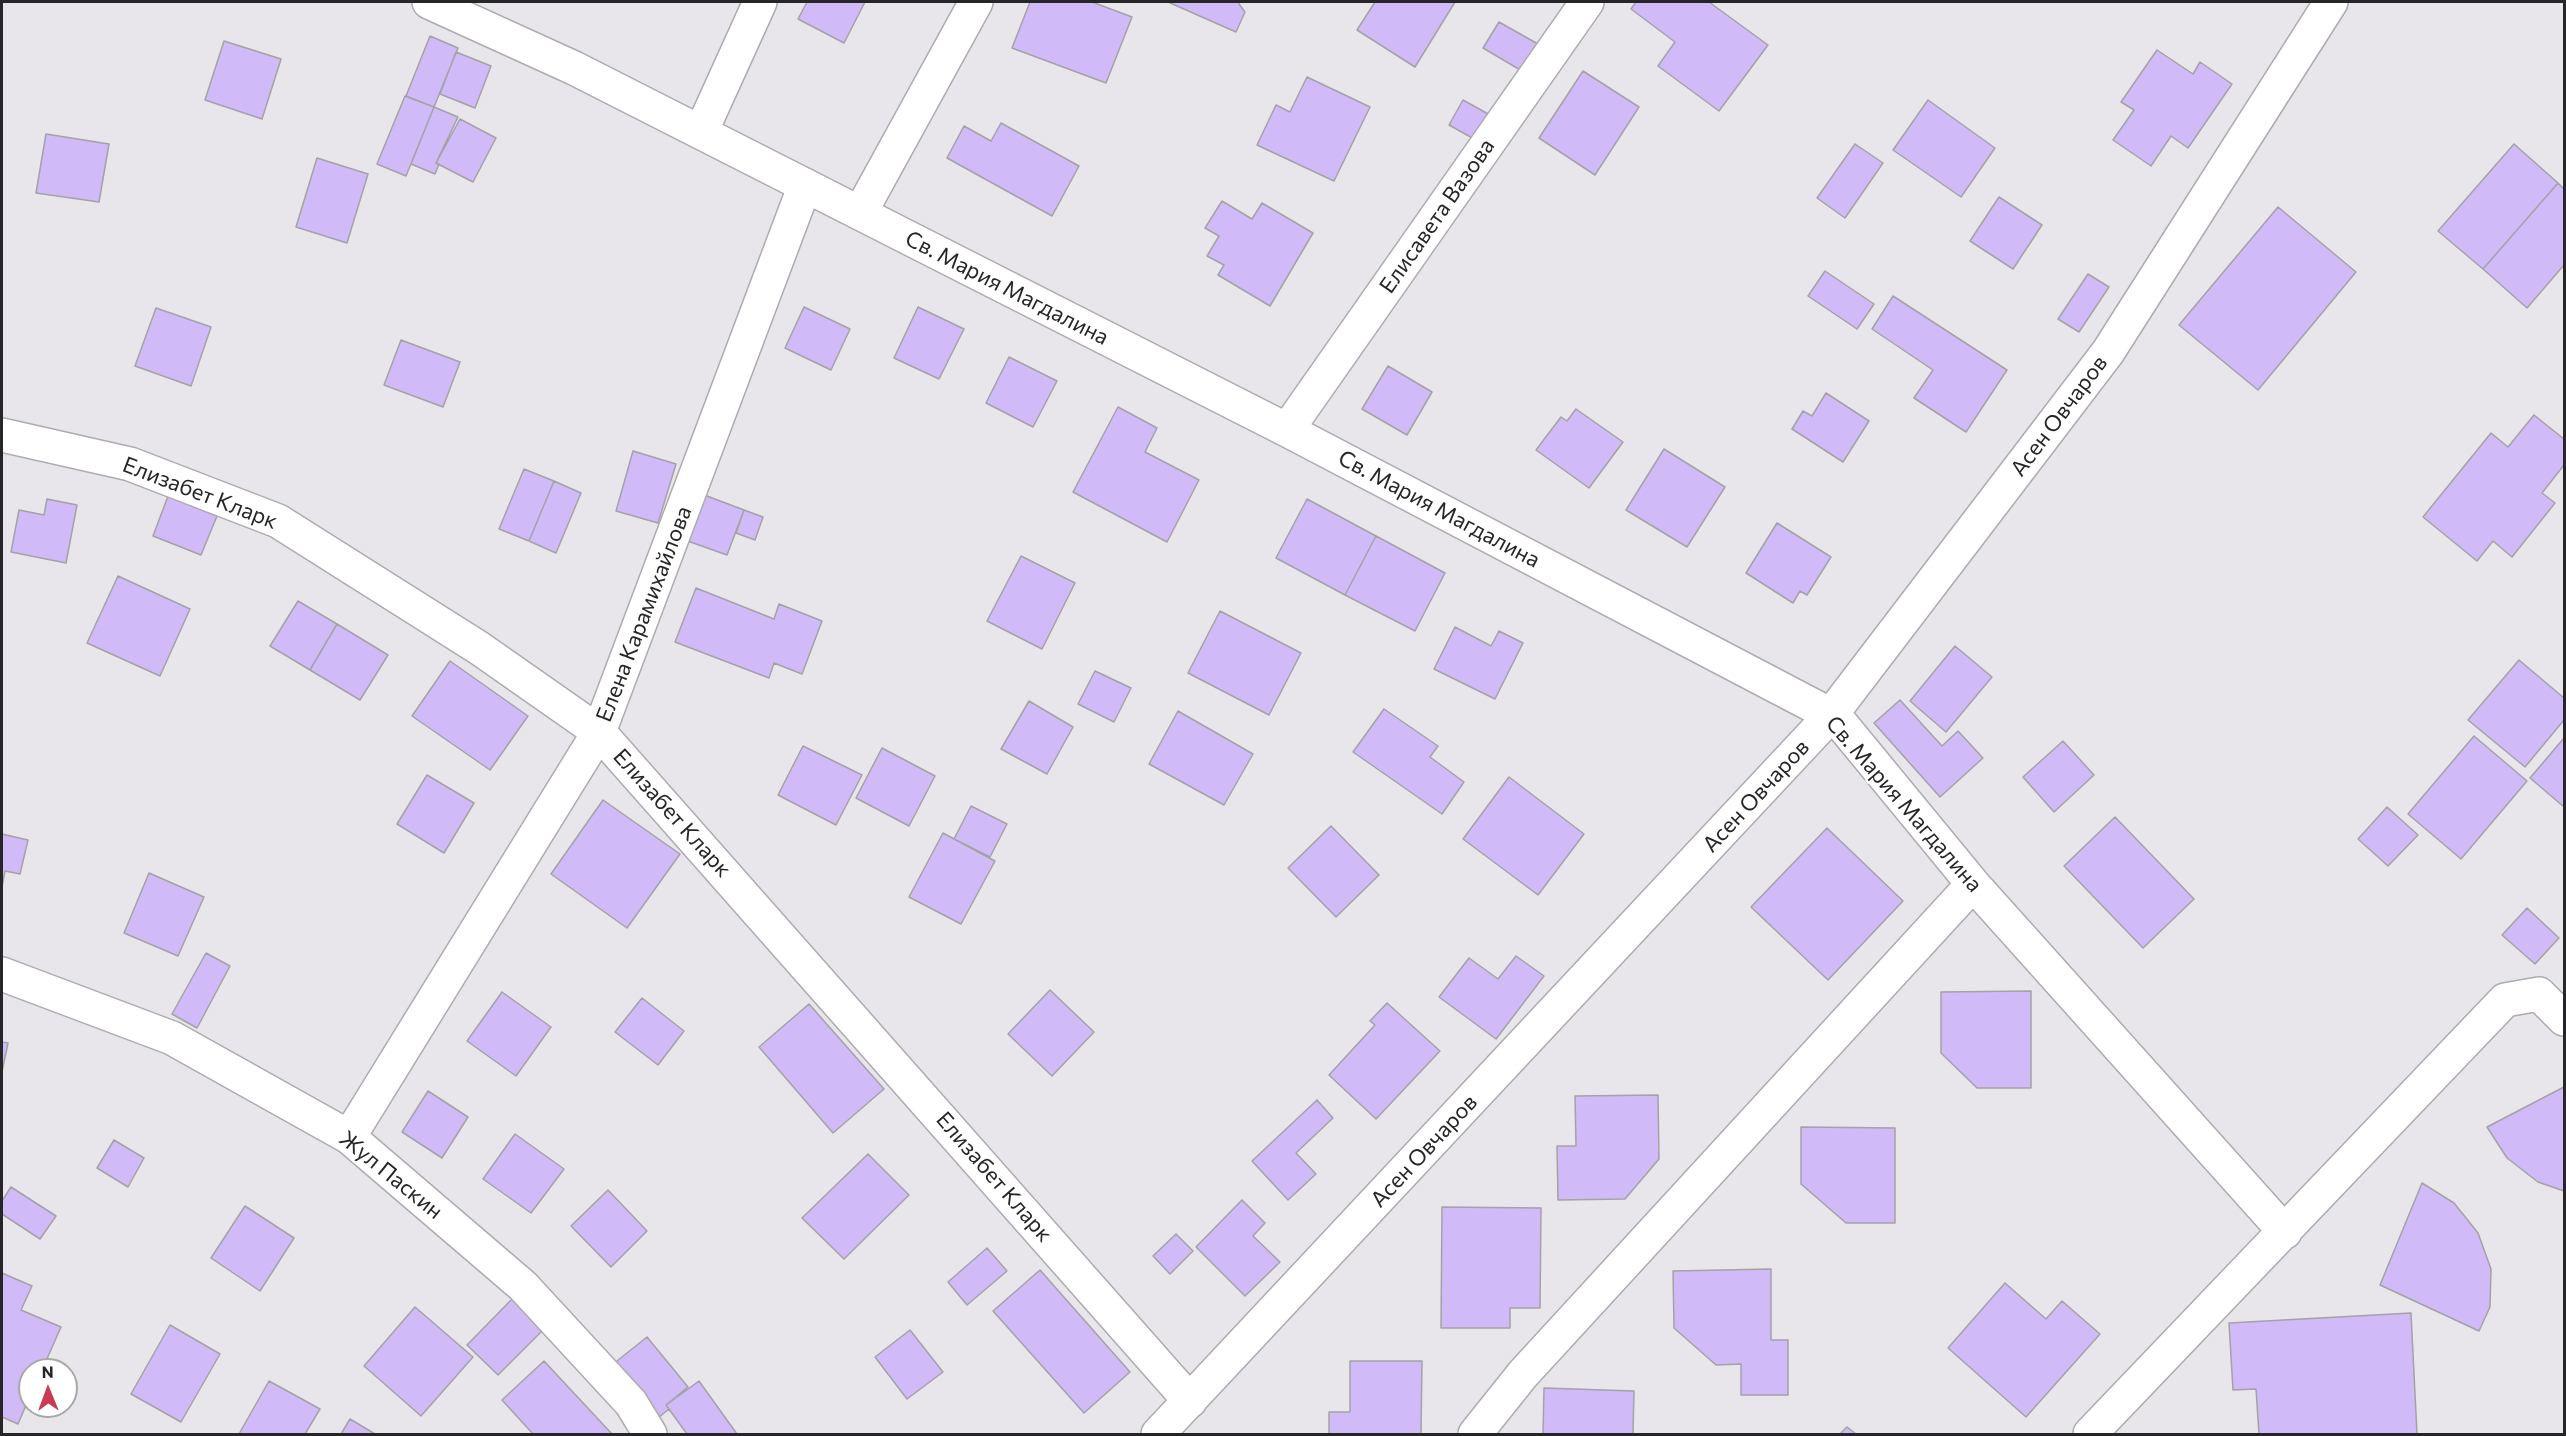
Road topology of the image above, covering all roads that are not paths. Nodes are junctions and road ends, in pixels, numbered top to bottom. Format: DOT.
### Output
graph roads {
  1 [pos="429,2"];
  2 [pos="760,2"];
  3 [pos="976,2"];
  4 [pos="1587,2"];
  5 [pos="2331,2"];
  6 [pos="701,132"];
  7 [pos="805,185"];
  8 [pos="860,213"];
  9 [pos="1287,430"];
  10 [pos="2,435"];
  11 [pos="1832,715"];
  12 [pos="599,732"];
  13 [pos="1973,884"];
  14 [pos="2,974"];
  15 [pos="2565,1019"];
  16 [pos="349,1137"];
  17 [pos="2285,1232"];
  18 [pos="1190,1401"];
  19 [pos="650,1434"];
  20 [pos="1158,1434"];
  21 [pos="1475,1434"];
  22 [pos="2090,1434"];
  1 -- 6 [label="street, Св. Мария Магдалина"];
  2 -- 6 [label="street"];
  3 -- 8 [label="street"];
  4 -- 9 [label="street, Елисавета Вазова"];
  5 -- 11 [label="street, Асен Овчаров"];
  6 -- 7 [label="street, Св. Мария Магдалина"];
  7 -- 8 [label="street, Св. Мария Магдалина"];
  7 -- 12 [label="street, Елена Карамихайлова"];
  8 -- 9 [label="street, Св. Мария Магдалина"];
  9 -- 11 [label="street, Св. Мария Магдалина"];
  10 -- 12 [label="street, Елизабет Кларк"];
  11 -- 13 [label="street, Св. Мария Магдалина"];
  11 -- 18 [label="street, Асен Овчаров"];
  12 -- 16 [label="street, Елена Карамихайлова"];
  12 -- 18 [label="street, Елизабет Кларк"];
  13 -- 17 [label="street, Св. Мария Магдалина"];
  13 -- 21 [label="street"];
  14 -- 16 [label="street, Жул Паскин"];
  15 -- 17 [label="street"];
  16 -- 19 [label="street, Жул Паскин"];
  17 -- 22 [label="street"];
  18 -- 20 [label="street, Асен Овчаров"];
}
